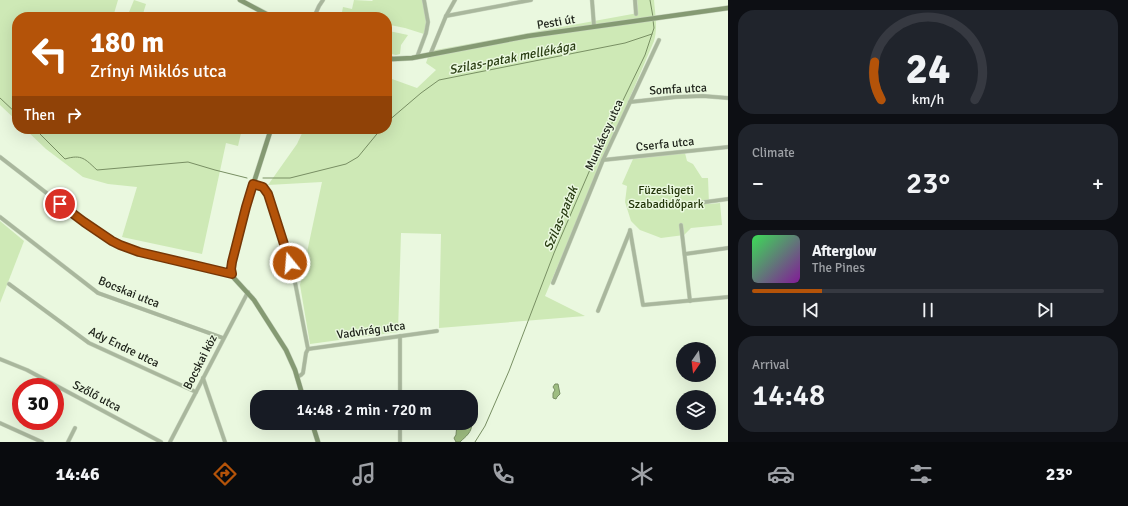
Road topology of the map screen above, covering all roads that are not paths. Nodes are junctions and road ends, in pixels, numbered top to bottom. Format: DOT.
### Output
graph roads {
  1 [pos="240,0"];
  2 [pos="324,0"];
  3 [pos="424,0"];
  4 [pos="455,0"];
  5 [pos="531,0"];
  6 [pos="592,0"];
  7 [pos="635,0"];
  8 [pos="728,8"];
  9 [pos="263,12"];
  10 [pos="316,12"];
  11 [pos="636,14"];
  12 [pos="446,16"];
  13 [pos="594,26"];
  14 [pos="660,40"];
  15 [pos="430,54"];
  16 [pos="417,57"];
  17 [pos="392,59"];
  18 [pos="728,98"];
  19 [pos="630,102"];
  20 [pos="269,134"];
  21 [pos="728,147"];
  22 [pos="0,157"];
  23 [pos="603,160"];
  24 [pos="253,182"];
  25 [pos="728,200"];
  26 [pos="698,203"];
  27 [pos="0,217"];
  28 [pos="681,225"];
  29 [pos="728,248"];
  30 [pos="685,254"];
  31 [pos="232,274"];
  32 [pos="9,284"];
  33 [pos="553,284"];
  34 [pos="248,292"];
  35 [pos="728,297"];
  36 [pos="690,301"];
  37 [pos="598,311"];
  38 [pos="437,331"];
  39 [pos="400,336"];
  40 [pos="223,338"];
  41 [pos="308,348"];
  42 [pos="0,359"];
  43 [pos="297,377"];
  44 [pos="203,378"];
  45 [pos="301,390"];
  46 [pos="400,390"];
  47 [pos="196,392"];
  48 [pos="0,423"];
  49 [pos="75,428"];
  50 [pos="314,430"];
  51 [pos="400,430"];
  52 [pos="41,442"];
  53 [pos="68,442"];
  54 [pos="161,442"];
  55 [pos="170,442"];
  56 [pos="225,442"];
  57 [pos="318,442"];
  58 [pos="400,442"];
  1 -- 9 [label="main road"];
  2 -- 10 [label="street"];
  3 -- 16 [label="street"];
  4 -- 12 [label="street"];
  5 -- 12 [label="street"];
  6 -- 13 [label="street"];
  7 -- 11 [label="street"];
  8 -- 13 [label="main road, Pesti út"];
  12 -- 15 [label="street"];
  13 -- 15 [label="main road, Pesti út"];
  14 -- 19 [label="street, Munkácsy utca"];
  15 -- 16 [label="main road, Pesti út"];
  16 -- 17 [label="main road, Pesti út"];
  18 -- 19 [label="street, Somfa utca"];
  19 -- 23 [label="street, Munkácsy utca"];
  20 -- 24 [label="main road"];
  21 -- 23 [label="street, Cserfa utca"];
  22 -- 31 [label="street"];
  23 -- 33 [label="street, Munkácsy utca"];
  24 -- 31 [label="main road"];
  24 -- 41 [label="street"];
  25 -- 26 [label="street"];
  27 -- 40 [label="street, Bocskai utca"];
  28 -- 30 [label="street"];
  29 -- 30 [label="street"];
  30 -- 36 [label="street"];
  31 -- 34 [label="main road"];
  32 -- 47 [label="street, Ady Endre utca"];
  34 -- 40 [label="street, Bocskai köz"];
  34 -- 43 [label="main road"];
  35 -- 36 [label="street"];
  36 -- 37 [label="street"];
  38 -- 39 [label="street, Vadvirág utca"];
  39 -- 41 [label="street, Vadvirág utca"];
  39 -- 46 [label="street"];
  40 -- 44 [label="street, Bocskai köz"];
  41 -- 43 [label="street"];
  42 -- 54 [label="street, Szőlő utca"];
  43 -- 45 [label="main road"];
  44 -- 47 [label="street, Bocskai köz"];
  44 -- 56 [label="street"];
  47 -- 55 [label="street, Bocskai köz"];
  48 -- 52 [label="street"];
  49 -- 53 [label="street"];
  50 -- 57 [label="main road"];
  51 -- 58 [label="street"];
}
